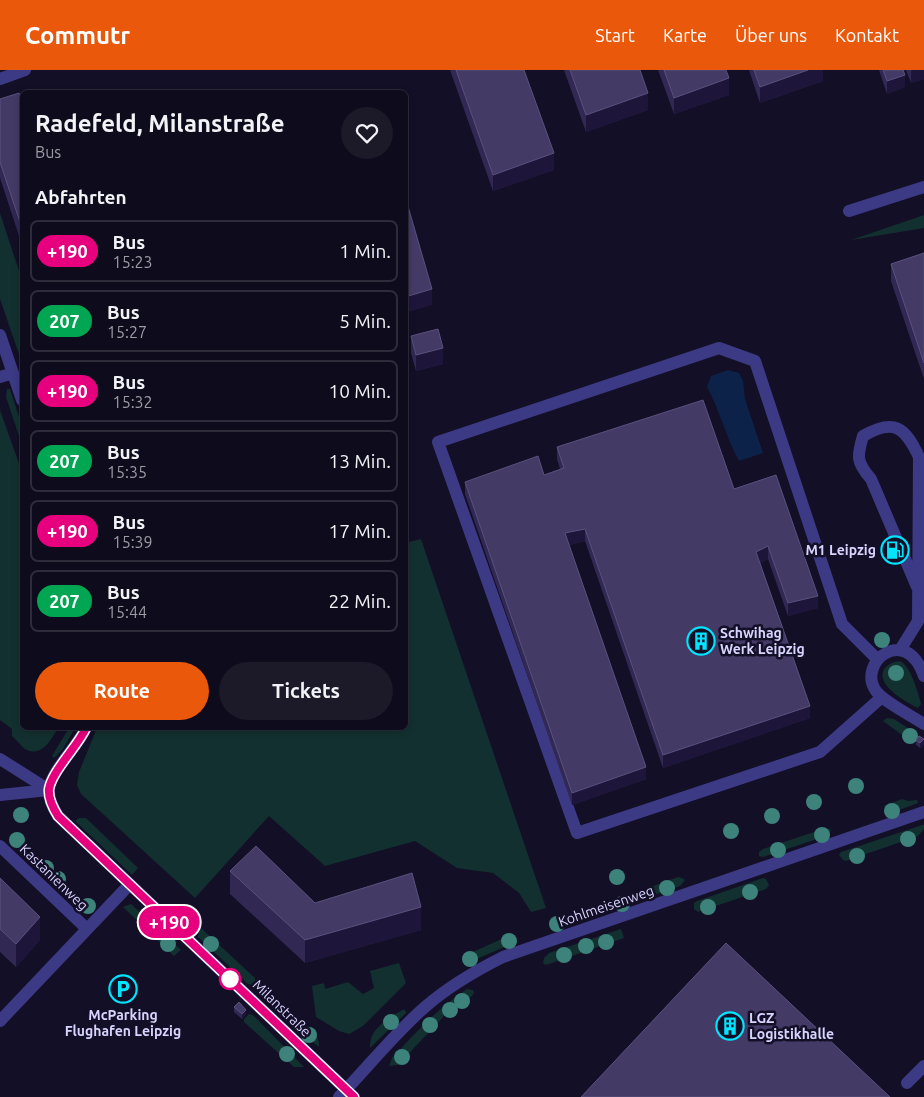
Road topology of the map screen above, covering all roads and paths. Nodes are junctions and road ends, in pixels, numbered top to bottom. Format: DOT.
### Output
graph roads {
  1 [pos="24,70"];
  2 [pos="0,79"];
  3 [pos="924,187"];
  4 [pos="849,211"];
  5 [pos="0,335"];
  6 [pos="13,373"];
  7 [pos="0,377"];
  8 [pos="20,394"];
  9 [pos="917,587"];
  10 [pos="900,650"];
  11 [pos="920,654"];
  12 [pos="877,659"];
  13 [pos="924,676"];
  14 [pos="882,696"];
  15 [pos="924,724"];
  16 [pos="85,730"];
  17 [pos="0,759"];
  18 [pos="49,790"];
  19 [pos="0,794"];
  20 [pos="924,812"];
  21 [pos="0,839"];
  22 [pos="0,847"];
  23 [pos="130,884"];
  24 [pos="87,929"];
  25 [pos="0,1021"];
  26 [pos="924,1066"];
  27 [pos="907,1083"];
  28 [pos="346,1095"];
  1 -- 2 [label="street"];
  3 -- 4 [label="street"];
  5 -- 6 [label="street"];
  6 -- 7 [label="street"];
  6 -- 8 [label="street"];
  9 -- 9 [label="street"];
  9 -- 10 [label="street"];
  10 -- 11 [label="street"];
  10 -- 12 [label="street"];
  11 -- 13 [label="street"];
  12 -- 14 [label="street"];
  12 -- 14 [label="street"];
  14 -- 15 [label="street"];
  16 -- 18 [label="street"];
  17 -- 18 [label="street"];
  18 -- 19 [label="street"];
  18 -- 23 [label="street, Milanstraße"];
  20 -- 28 [label="street, Kohlmeisenweg"];
  21 -- 22 [label="street"];
  22 -- 24 [label="street, Kastanienweg"];
  23 -- 24 [label="street, Kastanienweg"];
  23 -- 28 [label="street, Milanstraße"];
  24 -- 25 [label="street, Kastanienweg"];
  26 -- 27 [label="street"];
}
